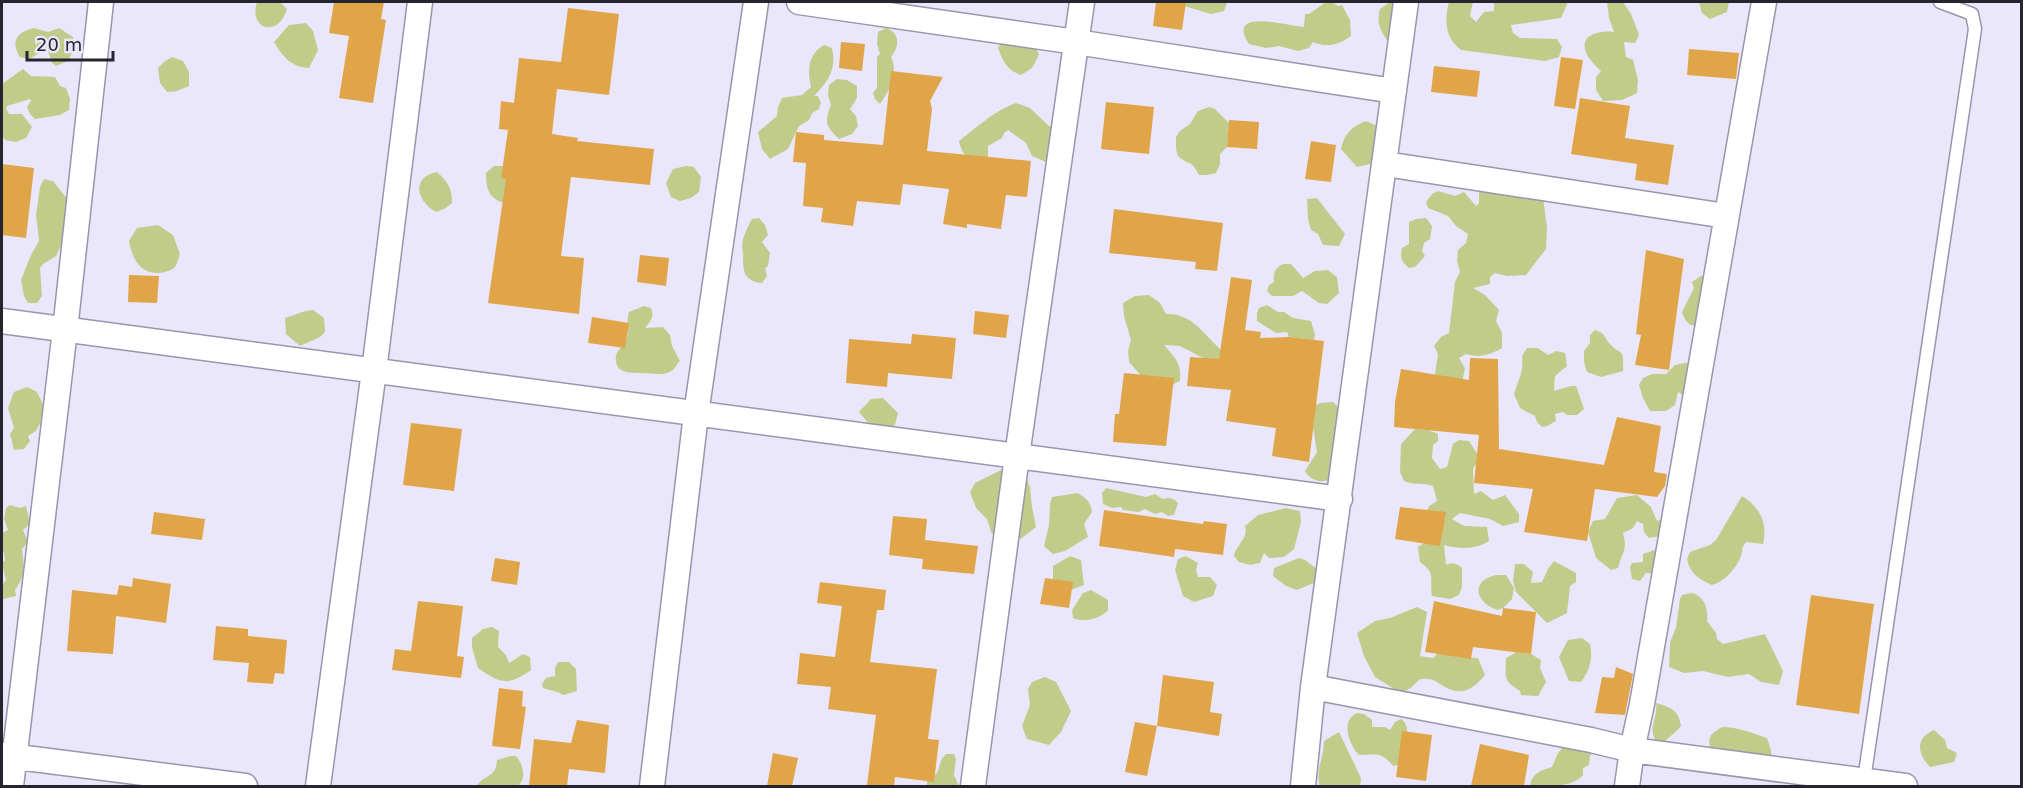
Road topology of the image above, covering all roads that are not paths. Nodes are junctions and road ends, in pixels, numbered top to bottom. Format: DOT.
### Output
graph roads {
  1 [pos="101,2"];
  2 [pos="420,2"];
  3 [pos="756,2"];
  4 [pos="799,2"];
  5 [pos="1082,2"];
  6 [pos="1406,2"];
  7 [pos="1764,2"];
  8 [pos="1940,2"];
  9 [pos="1076,42"];
  10 [pos="1394,91"];
  11 [pos="1385,164"];
  12 [pos="1726,216"];
  13 [pos="2,321"];
  14 [pos="65,330"];
  15 [pos="374,371"];
  16 [pos="696,414"];
  17 [pos="1017,456"];
  18 [pos="1340,499"];
  19 [pos="1313,687"];
  20 [pos="1632,750"];
  21 [pos="8,755"];
  22 [pos="1864,780"];
  23 [pos="11,786"];
  24 [pos="245,786"];
  25 [pos="318,786"];
  26 [pos="652,786"];
  27 [pos="973,786"];
  28 [pos="1303,786"];
  29 [pos="1627,786"];
  30 [pos="1905,786"];
  1 -- 14 [label="street"];
  2 -- 15 [label="street"];
  3 -- 16 [label="street"];
  4 -- 9 [label="street"];
  5 -- 9 [label="street"];
  6 -- 10 [label="street"];
  7 -- 12 [label="street"];
  8 -- 22 [label="lane"];
  9 -- 10 [label="street"];
  9 -- 17 [label="street"];
  10 -- 11 [label="street"];
  11 -- 12 [label="street"];
  11 -- 18 [label="street"];
  12 -- 20 [label="street"];
  13 -- 14 [label="street"];
  14 -- 15 [label="street"];
  14 -- 21 [label="street"];
  15 -- 16 [label="street"];
  15 -- 25 [label="street"];
  16 -- 17 [label="street"];
  16 -- 26 [label="street"];
  17 -- 18 [label="street"];
  17 -- 27 [label="street"];
  18 -- 19 [label="street"];
  19 -- 20 [label="street"];
  19 -- 28 [label="street"];
  20 -- 22 [label="street"];
  20 -- 29 [label="street"];
  21 -- 23 [label="street"];
  21 -- 24 [label="street"];
  22 -- 30 [label="street"];
}
